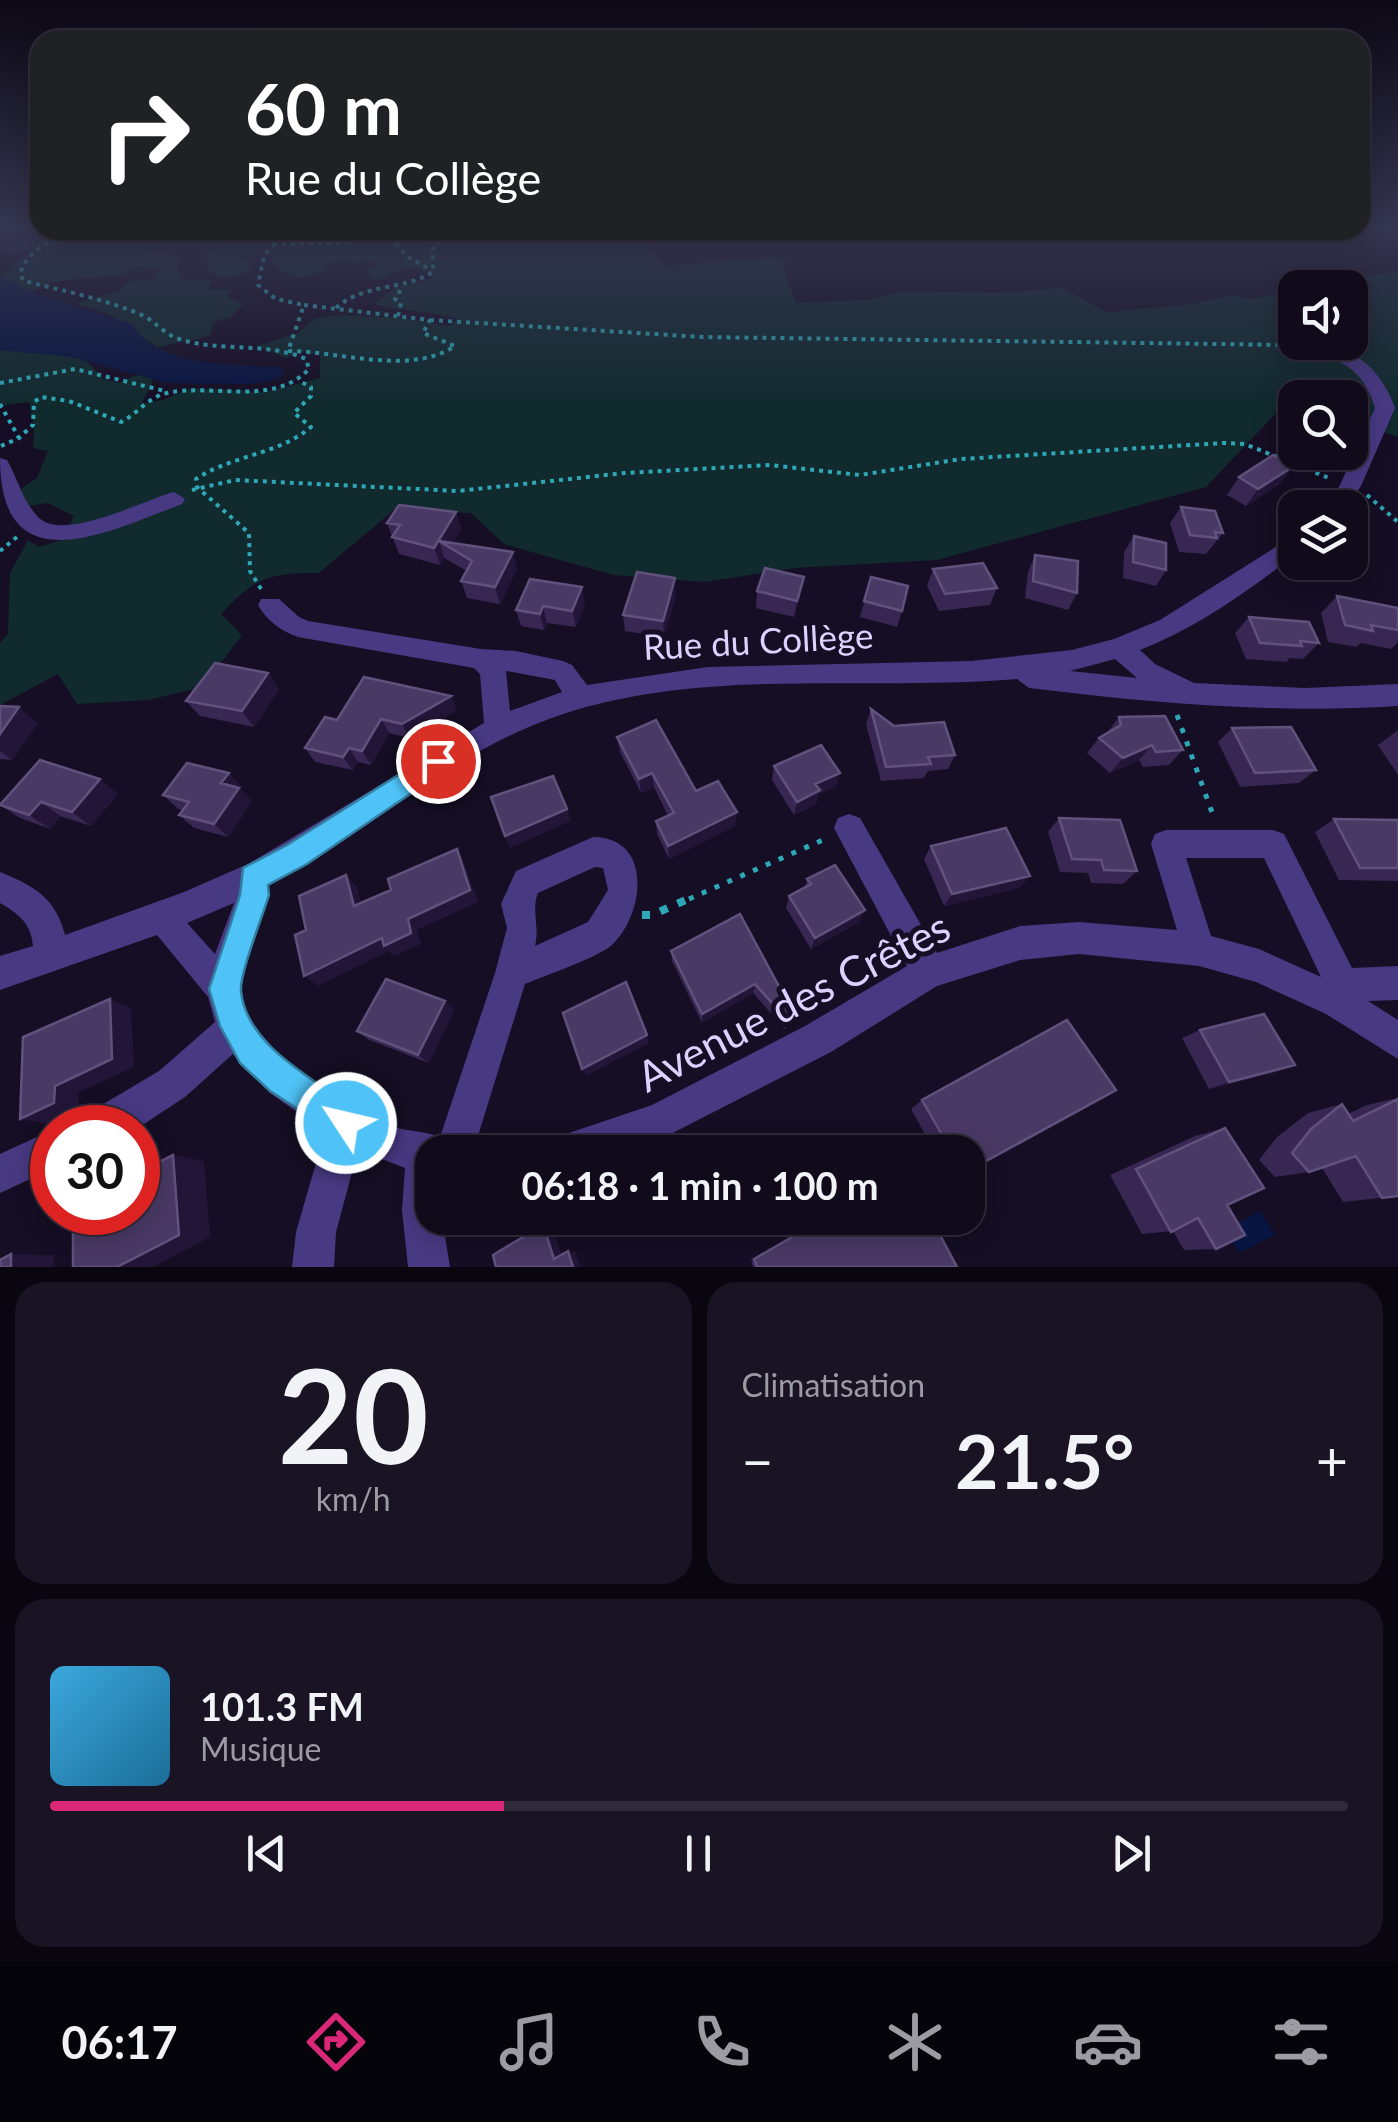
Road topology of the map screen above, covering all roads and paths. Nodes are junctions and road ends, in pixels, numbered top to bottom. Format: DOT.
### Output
graph roads {
  1 [pos="44,286"];
  2 [pos="259,286"];
  3 [pos="402,287"];
  4 [pos="304,306"];
  5 [pos="335,310"];
  6 [pos="398,316"];
  7 [pos="431,319"];
  8 [pos="1278,344"];
  9 [pos="288,350"];
  10 [pos="1356,360"];
  11 [pos="298,381"];
  12 [pos="0,383"];
  13 [pos="168,392"];
  14 [pos="0,404"];
  15 [pos="20,438"];
  16 [pos="0,447"];
  17 [pos="0,465"];
  18 [pos="1324,476"];
  19 [pos="197,488"];
  20 [pos="1347,490"];
  21 [pos="174,499"];
  22 [pos="1375,499"];
  23 [pos="1398,522"];
  24 [pos="1278,555"];
  25 [pos="270,604"];
  26 [pos="1120,648"];
  27 [pos="1091,656"];
  28 [pos="480,659"];
  29 [pos="984,672"];
  30 [pos="1138,691"];
  31 [pos="1169,694"];
  32 [pos="1398,695"];
  33 [pos="580,697"];
  34 [pos="1237,698"];
  35 [pos="498,725"];
  36 [pos="850,828"];
  37 [pos="1224,844"];
  38 [pos="253,878"];
  39 [pos="0,887"];
  40 [pos="165,914"];
  41 [pos="614,915"];
  42 [pos="1200,948"];
  43 [pos="49,954"];
  44 [pos="0,972"];
  45 [pos="929,972"];
  46 [pos="512,973"];
  47 [pos="1398,983"];
  48 [pos="224,989"];
  49 [pos="1340,993"];
  50 [pos="236,1026"];
  51 [pos="1398,1041"];
  52 [pos="144,1105"];
  53 [pos="346,1123"];
  54 [pos="445,1135"];
  55 [pos="618,1135"];
  56 [pos="415,1149"];
  57 [pos="30,1160"];
  58 [pos="0,1174"];
  59 [pos="423,1235"];
  60 [pos="313,1267"];
  61 [pos="429,1267"];
  1 -- 9 [label="path"];
  2 -- 4 [label="path"];
  3 -- 5 [label="path"];
  3 -- 6 [label="path"];
  4 -- 5 [label="path"];
  4 -- 9 [label="path"];
  5 -- 6 [label="path"];
  6 -- 7 [label="path"];
  7 -- 8 [label="path"];
  7 -- 9 [label="path"];
  9 -- 11 [label="path"];
  10 -- 20 [label="street"];
  11 -- 13 [label="path"];
  11 -- 19 [label="path"];
  12 -- 13 [label="path"];
  13 -- 15 [label="path"];
  14 -- 15 [label="path"];
  15 -- 16 [label="path"];
  17 -- 21 [label="street"];
  18 -- 19 [label="path"];
  19 -- 21 [label="path"];
  19 -- 25 [label="path"];
  22 -- 23 [label="path"];
  24 -- 26 [label="street, Rue du Collège"];
  25 -- 28 [label="street"];
  26 -- 27 [label="street, Rue du Collège"];
  26 -- 34 [label="street"];
  27 -- 29 [label="street, Rue du Collège"];
  27 -- 30 [label="street"];
  28 -- 33 [label="street"];
  28 -- 35 [label="street"];
  29 -- 30 [label="street"];
  29 -- 33 [label="street, Rue du Collège"];
  30 -- 31 [label="street"];
  31 -- 34 [label="street"];
  31 -- 37 [label="path"];
  32 -- 34 [label="street"];
  33 -- 35 [label="street, Rue du Collège"];
  35 -- 38 [label="street, Rue du Collège"];
  36 -- 41 [label="path"];
  36 -- 45 [label="street"];
  37 -- 42 [label="street"];
  37 -- 49 [label="street"];
  38 -- 40 [label="street, Rue du Collège"];
  38 -- 48 [label="street"];
  39 -- 43 [label="street"];
  40 -- 43 [label="street, Rue du Collège"];
  40 -- 48 [label="street"];
  41 -- 46 [label="street"];
  41 -- 46 [label="street"];
  42 -- 45 [label="street, Avenue des Crêtes"];
  42 -- 49 [label="street, Avenue des Crêtes"];
  43 -- 44 [label="street, Rue du Collège"];
  45 -- 55 [label="street, Avenue des Crêtes"];
  46 -- 54 [label="street"];
  47 -- 49 [label="street"];
  48 -- 50 [label="street"];
  49 -- 51 [label="street, Avenue des Crêtes"];
  50 -- 52 [label="street"];
  50 -- 53 [label="street"];
  53 -- 56 [label="street"];
  53 -- 60 [label="street"];
  57 -- 58 [label="street"];
  59 -- 61 [label="street"];
}
